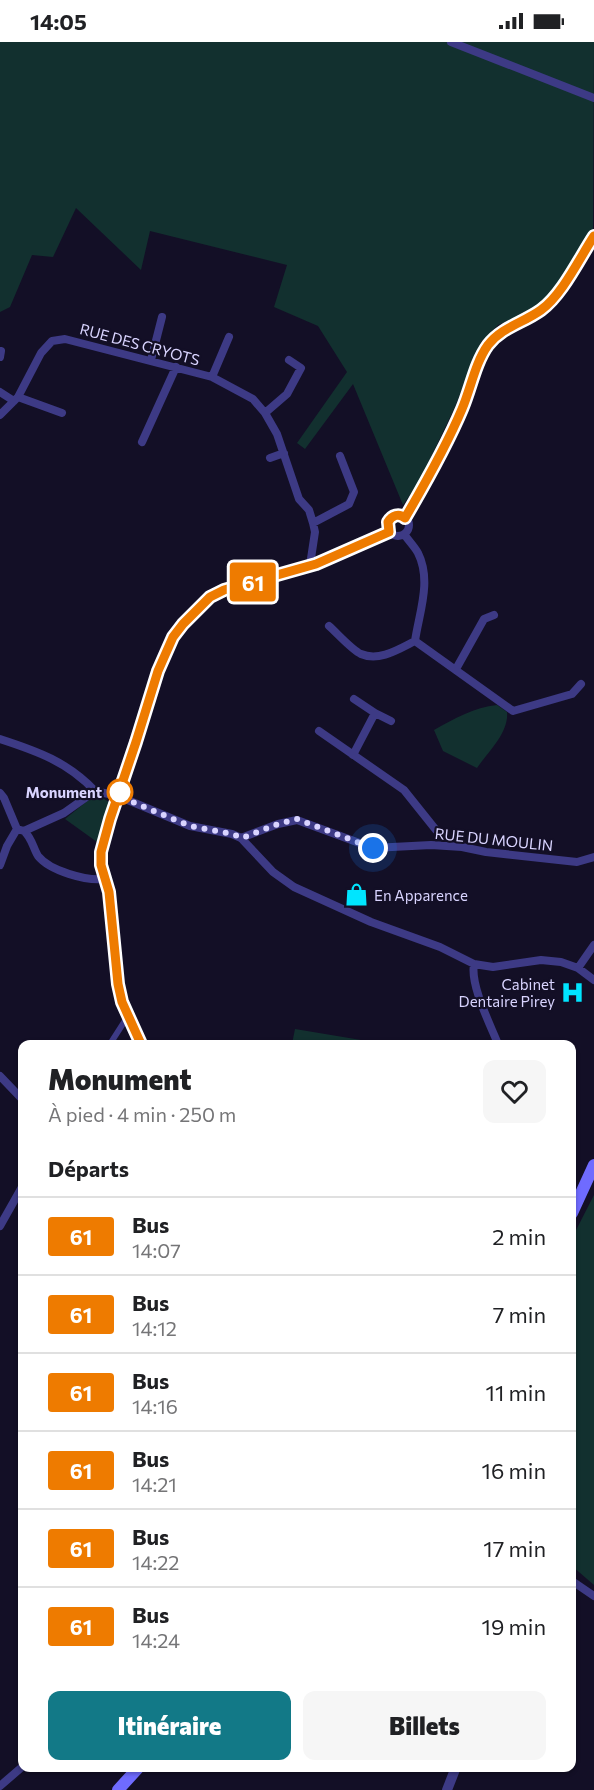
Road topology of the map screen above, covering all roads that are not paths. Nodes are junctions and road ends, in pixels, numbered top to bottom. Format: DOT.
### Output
graph roads {
  1 [pos="451,42"];
  2 [pos="594,98"];
  3 [pos="594,236"];
  4 [pos="162,317"];
  5 [pos="229,337"];
  6 [pos="1,351"];
  7 [pos="0,357"];
  8 [pos="151,360"];
  9 [pos="289,360"];
  10 [pos="176,368"];
  11 [pos="212,377"];
  12 [pos="0,392"];
  13 [pos="16,399"];
  14 [pos="62,413"];
  15 [pos="265,413"];
  16 [pos="0,415"];
  17 [pos="142,442"];
  18 [pos="284,453"];
  19 [pos="340,456"];
  20 [pos="270,458"];
  21 [pos="405,518"];
  22 [pos="314,522"];
  23 [pos="389,532"];
  24 [pos="404,534"];
  25 [pos="310,566"];
  26 [pos="494,615"];
  27 [pos="329,626"];
  28 [pos="415,641"];
  29 [pos="456,669"];
  30 [pos="581,684"];
  31 [pos="354,699"];
  32 [pos="375,713"];
  33 [pos="391,721"];
  34 [pos="319,731"];
  35 [pos="0,739"];
  36 [pos="353,755"];
  37 [pos="95,791"];
  38 [pos="0,793"];
  39 [pos="118,796"];
  40 [pos="21,830"];
  41 [pos="436,830"];
  42 [pos="242,838"];
  43 [pos="4,845"];
  44 [pos="594,857"];
  45 [pos="0,865"];
  46 [pos="104,879"];
  47 [pos="594,945"];
  48 [pos="474,964"];
  49 [pos="578,968"];
  50 [pos="594,980"];
  51 [pos="128,1016"];
  52 [pos="113,1040"];
  53 [pos="139,1040"];
  54 [pos="496,1040"];
  55 [pos="0,1076"];
  56 [pos="18,1095"];
  57 [pos="594,1164"];
  58 [pos="18,1194"];
  59 [pos="576,1204"];
  60 [pos="0,1226"];
  61 [pos="576,1584"];
  62 [pos="594,1596"];
  63 [pos="18,1770"];
  64 [pos="134,1772"];
  65 [pos="454,1772"];
  66 [pos="0,1786"];
  67 [pos="118,1790"];
  68 [pos="447,1790"];
  1 -- 2 [label="street"];
  3 -- 21 [label="street"];
  4 -- 8 [label="street"];
  5 -- 11 [label="street"];
  6 -- 7 [label="street"];
  8 -- 10 [label="street, RUE DES CRYOTS"];
  8 -- 13 [label="street, RUE DES CRYOTS"];
  9 -- 15 [label="street"];
  10 -- 11 [label="street, RUE DES CRYOTS"];
  10 -- 17 [label="street"];
  11 -- 15 [label="street, RUE DES CRYOTS"];
  12 -- 13 [label="street"];
  13 -- 14 [label="street"];
  13 -- 16 [label="street, RUE DES CRYOTS"];
  15 -- 18 [label="street, RUE DES CRYOTS"];
  18 -- 20 [label="street"];
  18 -- 22 [label="street, RUE DES CRYOTS"];
  19 -- 22 [label="street"];
  21 -- 23 [label="street"];
  21 -- 24 [label="street"];
  22 -- 25 [label="street"];
  23 -- 24 [label="street"];
  23 -- 25 [label="street"];
  24 -- 28 [label="street"];
  25 -- 39 [label="street"];
  26 -- 29 [label="street"];
  27 -- 28 [label="street"];
  28 -- 29 [label="street"];
  29 -- 30 [label="street"];
  31 -- 32 [label="street"];
  32 -- 33 [label="street"];
  32 -- 36 [label="street"];
  34 -- 36 [label="street"];
  35 -- 37 [label="street"];
  36 -- 41 [label="street"];
  37 -- 39 [label="street"];
  37 -- 40 [label="street"];
  38 -- 40 [label="street"];
  39 -- 42 [label="street"];
  39 -- 46 [label="street"];
  40 -- 43 [label="street"];
  40 -- 46 [label="street"];
  42 -- 44 [label="street, RUE DU MOULIN"];
  42 -- 48 [label="street"];
  43 -- 45 [label="street"];
  46 -- 51 [label="street"];
  47 -- 49 [label="street"];
  48 -- 49 [label="street"];
  48 -- 54 [label="street"];
  49 -- 50 [label="street"];
  51 -- 52 [label="street"];
  51 -- 53 [label="street"];
  55 -- 56 [label="street"];
  57 -- 59 [label="main road"];
  58 -- 60 [label="street"];
  61 -- 62 [label="street"];
  63 -- 66 [label="street"];
  64 -- 67 [label="main road"];
  65 -- 68 [label="street"];
}
